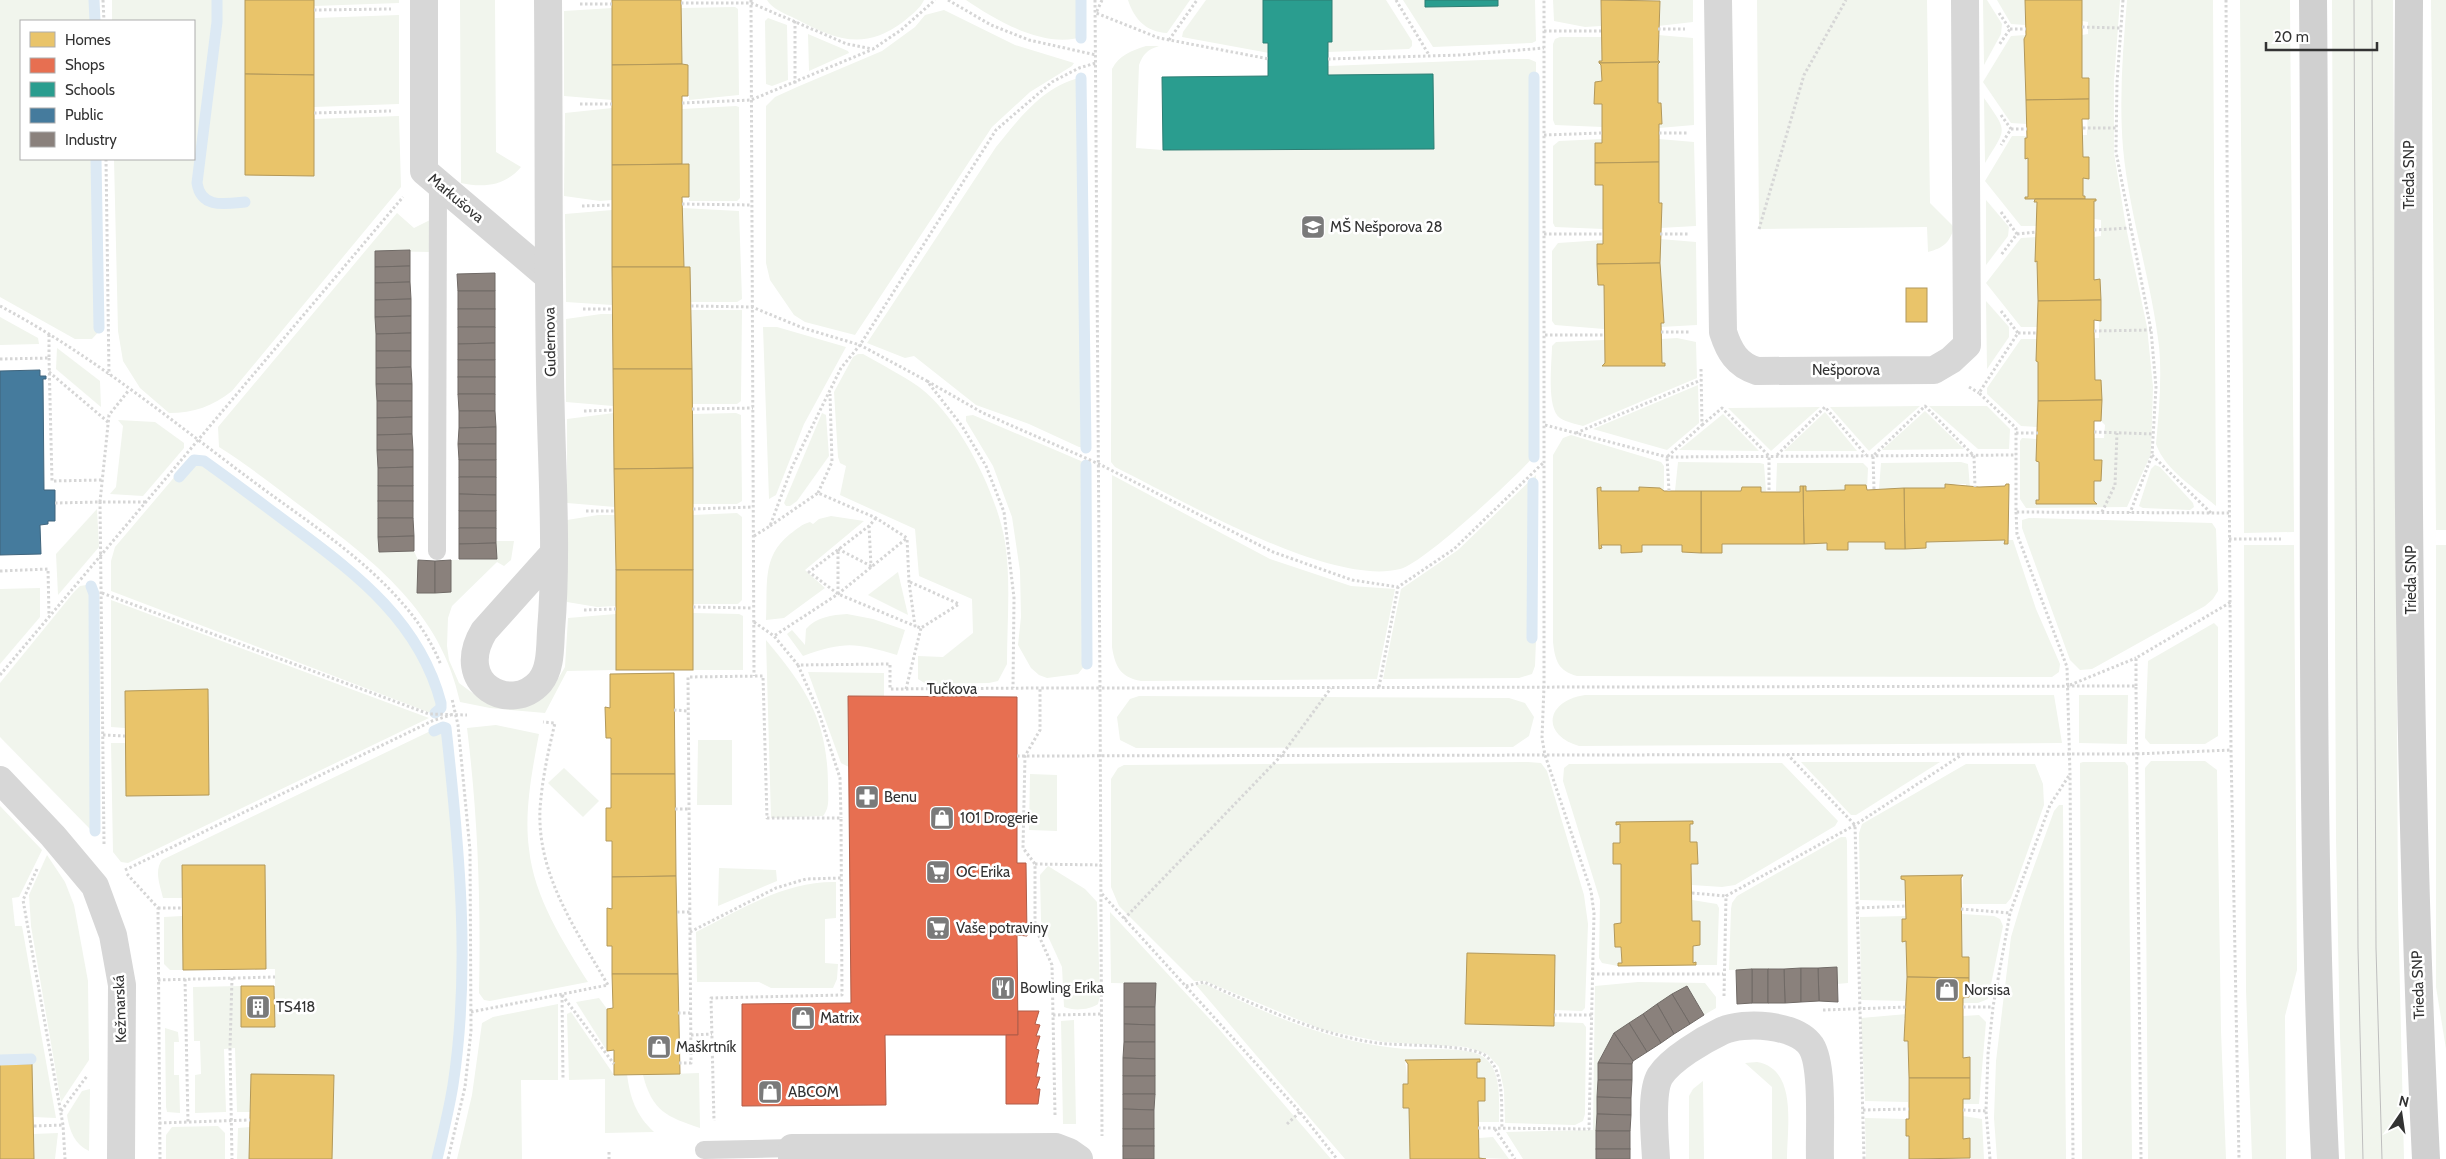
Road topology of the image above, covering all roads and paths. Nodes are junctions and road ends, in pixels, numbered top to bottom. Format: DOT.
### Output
graph roads {
  1 [pos="103,0"];
  2 [pos="548,0"];
  3 [pos="935,0"];
  4 [pos="948,0"];
  5 [pos="1096,0"];
  6 [pos="1102,0"];
  7 [pos="1197,0"];
  8 [pos="1396,0"];
  9 [pos="1544,0"];
  10 [pos="1718,0"];
  11 [pos="1846,0"];
  12 [pos="1965,0"];
  13 [pos="2123,0"];
  14 [pos="2226,0"];
  15 [pos="2313,0"];
  16 [pos="2409,0"];
  17 [pos="751,1"];
  18 [pos="681,2"];
  19 [pos="424,4"];
  20 [pos="1995,7"];
  21 [pos="314,10"];
  22 [pos="1096,13"];
  23 [pos="104,20"];
  24 [pos="795,21"];
  25 [pos="2082,27"];
  26 [pos="2010,28"];
  27 [pos="2121,28"];
  28 [pos="1658,29"];
  29 [pos="2026,29"];
  30 [pos="1544,30"];
  31 [pos="1687,30"];
  32 [pos="1601,31"];
  33 [pos="1169,40"];
  34 [pos="1544,48"];
  35 [pos="873,49"];
  36 [pos="1996,52"];
  37 [pos="1096,55"];
  38 [pos="1430,56"];
  39 [pos="1269,59"];
  40 [pos="1328,60"];
  41 [pos="1096,63"];
  42 [pos="795,84"];
  43 [pos="752,100"];
  44 [pos="682,103"];
  45 [pos="424,109"];
  46 [pos="314,113"];
  47 [pos="1999,113"];
  48 [pos="2083,128"];
  49 [pos="2116,128"];
  50 [pos="2011,129"];
  51 [pos="2027,129"];
  52 [pos="1602,133"];
  53 [pos="1659,133"];
  54 [pos="1698,133"];
  55 [pos="1544,135"];
  56 [pos="1997,152"];
  57 [pos="106,160"];
  58 [pos="431,177"];
  59 [pos="682,204"];
  60 [pos="1995,204"];
  61 [pos="752,205"];
  62 [pos="2130,228"];
  63 [pos="1759,229"];
  64 [pos="2094,230"];
  65 [pos="2037,232"];
  66 [pos="1544,234"];
  67 [pos="1603,234"];
  68 [pos="1660,234"];
  69 [pos="1698,234"];
  70 [pos="2017,234"];
  71 [pos="1996,262"];
  72 [pos="549,277"];
  73 [pos="1996,305"];
  74 [pos="0,306"];
  75 [pos="691,306"];
  76 [pos="752,306"];
  77 [pos="2151,330"];
  78 [pos="2094,331"];
  79 [pos="2018,333"];
  80 [pos="2038,333"];
  81 [pos="48,334"];
  82 [pos="1604,335"];
  83 [pos="1545,336"];
  84 [pos="860,345"];
  85 [pos="49,358"];
  86 [pos="0,359"];
  87 [pos="49,372"];
  88 [pos="109,375"];
  89 [pos="1701,380"];
  90 [pos="927,381"];
  91 [pos="130,390"];
  92 [pos="830,394"];
  93 [pos="753,408"];
  94 [pos="692,409"];
  95 [pos="108,423"];
  96 [pos="1545,425"];
  97 [pos="1702,425"];
  98 [pos="2094,432"];
  99 [pos="1576,433"];
  100 [pos="2016,433"];
  101 [pos="2038,433"];
  102 [pos="2117,433"];
  103 [pos="2154,434"];
  104 [pos="199,441"];
  105 [pos="2016,455"];
  106 [pos="1769,456"];
  107 [pos="1776,456"];
  108 [pos="1867,456"];
  109 [pos="1873,456"];
  110 [pos="1974,456"];
  111 [pos="2152,456"];
  112 [pos="1667,457"];
  113 [pos="1545,462"];
  114 [pos="1099,464"];
  115 [pos="102,480"];
  116 [pos="1975,487"];
  117 [pos="1874,489"];
  118 [pos="1669,491"];
  119 [pos="1769,491"];
  120 [pos="818,493"];
  121 [pos="55,502"];
  122 [pos="100,502"];
  123 [pos="146,502"];
  124 [pos="753,507"];
  125 [pos="693,509"];
  126 [pos="2016,512"];
  127 [pos="2102,512"];
  128 [pos="2130,513"];
  129 [pos="2212,513"];
  130 [pos="2229,513"];
  131 [pos="876,518"];
  132 [pos="770,526"];
  133 [pos="869,526"];
  134 [pos="753,536"];
  135 [pos="907,538"];
  136 [pos="2229,539"];
  137 [pos="2312,539"];
  138 [pos="838,548"];
  139 [pos="437,551"];
  140 [pos="102,554"];
  141 [pos="553,554"];
  142 [pos="871,566"];
  143 [pos="0,571"];
  144 [pos="909,582"];
  145 [pos="1398,587"];
  146 [pos="102,592"];
  147 [pos="838,594"];
  148 [pos="2231,602"];
  149 [pos="693,607"];
  150 [pos="753,608"];
  151 [pos="50,616"];
  152 [pos="754,622"];
  153 [pos="915,626"];
  154 [pos="921,628"];
  155 [pos="774,636"];
  156 [pos="2136,658"];
  157 [pos="798,664"];
  158 [pos="442,669"];
  159 [pos="0,675"];
  160 [pos="754,676"];
  161 [pos="2067,686"];
  162 [pos="2136,686"];
  163 [pos="1332,687"];
  164 [pos="1379,687"];
  165 [pos="1544,687"];
  166 [pos="1013,688"];
  167 [pos="1040,688"];
  168 [pos="1100,688"];
  169 [pos="906,689"];
  170 [pos="451,696"];
  171 [pos="674,710"];
  172 [pos="688,711"];
  173 [pos="456,714"];
  174 [pos="475,716"];
  175 [pos="535,721"];
  176 [pos="103,735"];
  177 [pos="125,736"];
  178 [pos="2231,750"];
  179 [pos="1787,754"];
  180 [pos="1963,754"];
  181 [pos="2070,754"];
  182 [pos="2135,754"];
  183 [pos="1546,755"];
  184 [pos="1017,756"];
  185 [pos="1025,756"];
  186 [pos="1100,756"];
  187 [pos="1281,756"];
  188 [pos="2070,774"];
  189 [pos="0,780"];
  190 [pos="676,809"];
  191 [pos="689,809"];
  192 [pos="841,818"];
  193 [pos="1855,825"];
  194 [pos="53,836"];
  195 [pos="104,849"];
  196 [pos="1035,864"];
  197 [pos="1101,865"];
  198 [pos="124,870"];
  199 [pos="841,878"];
  200 [pos="1692,893"];
  201 [pos="1102,894"];
  202 [pos="1726,896"];
  203 [pos="1906,906"];
  204 [pos="158,908"];
  205 [pos="182,908"];
  206 [pos="1857,908"];
  207 [pos="1961,909"];
  208 [pos="677,912"];
  209 [pos="690,912"];
  210 [pos="2010,913"];
  211 [pos="1124,919"];
  212 [pos="690,932"];
  213 [pos="1592,974"];
  214 [pos="275,977"];
  215 [pos="232,978"];
  216 [pos="185,979"];
  217 [pos="158,980"];
  218 [pos="1186,986"];
  219 [pos="562,995"];
  220 [pos="1963,1007"];
  221 [pos="1993,1007"];
  222 [pos="471,1012"];
  223 [pos="678,1013"];
  224 [pos="690,1013"];
  225 [pos="1102,1014"];
  226 [pos="1053,1015"];
  227 [pos="1554,1015"];
  228 [pos="1592,1015"];
  229 [pos="712,1034"];
  230 [pos="691,1035"];
  231 [pos="679,1063"];
  232 [pos="614,1064"];
  233 [pos="563,1080"];
  234 [pos="1908,1109"];
  235 [pos="1863,1110"];
  236 [pos="1963,1110"];
  237 [pos="1986,1111"];
  238 [pos="1300,1112"];
  239 [pos="232,1120"];
  240 [pos="250,1120"];
  241 [pos="188,1122"];
  242 [pos="159,1123"];
  243 [pos="1287,1124"];
  244 [pos="63,1125"];
  245 [pos="34,1126"];
  246 [pos="1478,1128"];
  247 [pos="1495,1128"];
  248 [pos="1502,1128"];
  249 [pos="1102,1140"];
  250 [pos="709,1150"];
  251 [pos="609,1152"];
  252 [pos="792,1153"];
  253 [pos="1067,1153"];
  254 [pos="65,1159"];
  255 [pos="121,1159"];
  256 [pos="232,1159"];
  257 [pos="448,1159"];
  258 [pos="609,1159"];
  259 [pos="1337,1159"];
  260 [pos="1516,1159"];
  261 [pos="1656,1159"];
  262 [pos="1820,1159"];
  263 [pos="1864,1159"];
  264 [pos="1990,1159"];
  265 [pos="2073,1159"];
  266 [pos="2141,1159"];
  267 [pos="2239,1159"];
  268 [pos="2325,1159"];
  269 [pos="2426,1159"];
  1 -- 23 [label="path"];
  2 -- 72 [label="street, Gudernova"];
  3 -- 35 [label="path"];
  4 -- 37 [label="path"];
  5 -- 22 [label="path"];
  6 -- 22 [label="path"];
  7 -- 33 [label="path"];
  8 -- 38 [label="path"];
  9 -- 30 [label="path"];
  10 -- 12 [label="street, Nešporova"];
  11 -- 63 [label="path"];
  13 -- 27 [label="path"];
  14 -- 130 [label="path"];
  15 -- 137 [label="street"];
  16 -- 269 [label="street, Trieda SNP"];
  17 -- 18 [label="path"];
  17 -- 24 [label="path"];
  17 -- 43 [label="path"];
  19 -- 21 [label="path"];
  19 -- 45 [label="street, Markušova"];
  20 -- 26 [label="path"];
  22 -- 33 [label="path"];
  22 -- 37 [label="path"];
  24 -- 35 [label="path"];
  24 -- 42 [label="path"];
  25 -- 27 [label="path"];
  26 -- 29 [label="path"];
  26 -- 36 [label="path"];
  27 -- 49 [label="path"];
  28 -- 31 [label="path"];
  30 -- 32 [label="path"];
  30 -- 34 [label="path"];
  33 -- 39 [label="path"];
  34 -- 38 [label="path"];
  34 -- 55 [label="path"];
  35 -- 42 [label="path"];
  37 -- 41 [label="path"];
  38 -- 40 [label="path"];
  41 -- 84 [label="path"];
  41 -- 114 [label="path"];
  42 -- 43 [label="path"];
  43 -- 44 [label="path"];
  43 -- 61 [label="path"];
  45 -- 46 [label="path"];
  45 -- 58 [label="street, Markušova"];
  47 -- 50 [label="path"];
  48 -- 49 [label="path"];
  49 -- 62 [label="path"];
  50 -- 51 [label="path"];
  50 -- 56 [label="path"];
  52 -- 55 [label="path"];
  53 -- 54 [label="path"];
  55 -- 66 [label="path"];
  57 -- 88 [label="path"];
  58 -- 72 [label="street, Markušova"];
  58 -- 104 [label="path"];
  58 -- 139 [label="lane"];
  59 -- 61 [label="path"];
  60 -- 70 [label="path"];
  61 -- 76 [label="path"];
  62 -- 64 [label="path"];
  62 -- 77 [label="path"];
  65 -- 70 [label="path"];
  66 -- 67 [label="path"];
  66 -- 83 [label="path"];
  68 -- 69 [label="path"];
  70 -- 71 [label="path"];
  72 -- 141 [label="street, Gudernova"];
  73 -- 79 [label="path"];
  74 -- 81 [label="path"];
  75 -- 76 [label="path"];
  76 -- 84 [label="path"];
  76 -- 93 [label="path"];
  77 -- 78 [label="path"];
  77 -- 103 [label="path"];
  79 -- 80 [label="path"];
  79 -- 100 [label="path"];
  81 -- 85 [label="path"];
  81 -- 88 [label="path"];
  82 -- 83 [label="path"];
  83 -- 96 [label="path"];
  84 -- 90 [label="path"];
  84 -- 92 [label="path"];
  85 -- 86 [label="path"];
  85 -- 87 [label="path"];
  87 -- 95 [label="path"];
  87 -- 115 [label="path"];
  88 -- 91 [label="path"];
  89 -- 99 [label="path"];
  90 -- 114 [label="path"];
  90 -- 166 [label="path"];
  91 -- 95 [label="path"];
  91 -- 104 [label="path"];
  92 -- 120 [label="path"];
  92 -- 132 [label="path"];
  93 -- 94 [label="path"];
  93 -- 124 [label="path"];
  95 -- 115 [label="path"];
  96 -- 99 [label="path"];
  96 -- 113 [label="path"];
  97 -- 106 [label="path"];
  98 -- 102 [label="path"];
  99 -- 112 [label="path"];
  100 -- 101 [label="path"];
  100 -- 105 [label="path"];
  102 -- 103 [label="path"];
  102 -- 127 [label="path"];
  103 -- 111 [label="path"];
  104 -- 123 [label="path"];
  104 -- 158 [label="path"];
  105 -- 110 [label="path"];
  105 -- 126 [label="path"];
  106 -- 107 [label="path"];
  106 -- 112 [label="path"];
  106 -- 119 [label="path"];
  107 -- 108 [label="path"];
  107 -- 108 [label="path"];
  108 -- 109 [label="path"];
  109 -- 110 [label="path"];
  109 -- 110 [label="path"];
  109 -- 117 [label="path"];
  110 -- 116 [label="path"];
  111 -- 128 [label="path"];
  111 -- 129 [label="path"];
  112 -- 118 [label="path"];
  113 -- 145 [label="path"];
  113 -- 165 [label="path"];
  114 -- 145 [label="path"];
  114 -- 168 [label="path"];
  115 -- 122 [label="path"];
  120 -- 131 [label="path"];
  120 -- 132 [label="path"];
  121 -- 122 [label="path"];
  122 -- 123 [label="path"];
  122 -- 140 [label="path"];
  123 -- 140 [label="path"];
  124 -- 125 [label="path"];
  124 -- 134 [label="path"];
  126 -- 127 [label="path"];
  126 -- 161 [label="path"];
  127 -- 128 [label="path"];
  128 -- 129 [label="path"];
  129 -- 130 [label="path"];
  130 -- 136 [label="path"];
  131 -- 133 [label="path"];
  131 -- 135 [label="path"];
  132 -- 134 [label="path"];
  133 -- 138 [label="path"];
  133 -- 142 [label="path"];
  134 -- 150 [label="path"];
  135 -- 142 [label="path"];
  135 -- 144 [label="path"];
  136 -- 137 [label="path"];
  136 -- 148 [label="path"];
  137 -- 268 [label="street"];
  138 -- 142 [label="path"];
  138 -- 147 [label="path"];
  138 -- 147 [label="path"];
  140 -- 146 [label="path"];
  140 -- 151 [label="path"];
  141 -- 141 [label="street, Gudernova"];
  142 -- 147 [label="path"];
  143 -- 151 [label="path"];
  144 -- 153 [label="path"];
  144 -- 154 [label="path"];
  145 -- 164 [label="path"];
  146 -- 173 [label="path"];
  146 -- 176 [label="path"];
  147 -- 153 [label="path"];
  147 -- 155 [label="path"];
  148 -- 156 [label="path"];
  148 -- 178 [label="path"];
  149 -- 150 [label="path"];
  150 -- 152 [label="path"];
  151 -- 159 [label="path"];
  152 -- 155 [label="path"];
  152 -- 160 [label="path"];
  153 -- 154 [label="path"];
  154 -- 169 [label="path"];
  155 -- 157 [label="path"];
  156 -- 161 [label="path"];
  156 -- 162 [label="path"];
  157 -- 169 [label="path, Tučkova"];
  157 -- 192 [label="path"];
  160 -- 172 [label="path"];
  160 -- 192 [label="path"];
  161 -- 162 [label="path, Tučkova"];
  161 -- 165 [label="path, Tučkova"];
  161 -- 181 [label="path"];
  162 -- 182 [label="path"];
  163 -- 164 [label="path, Tučkova"];
  163 -- 168 [label="path, Tučkova"];
  163 -- 187 [label="path"];
  164 -- 165 [label="path, Tučkova"];
  165 -- 183 [label="path"];
  166 -- 167 [label="path, Tučkova"];
  166 -- 169 [label="path, Tučkova"];
  167 -- 168 [label="path, Tučkova"];
  167 -- 185 [label="path"];
  168 -- 186 [label="path"];
  170 -- 173 [label="path"];
  171 -- 172 [label="path"];
  172 -- 191 [label="path"];
  173 -- 174 [label="path"];
  173 -- 198 [label="path"];
  173 -- 222 [label="path"];
  175 -- 219 [label="path"];
  176 -- 177 [label="path"];
  176 -- 195 [label="path"];
  178 -- 182 [label="path"];
  178 -- 267 [label="path"];
  179 -- 180 [label="path"];
  179 -- 183 [label="path"];
  179 -- 193 [label="path"];
  180 -- 181 [label="path"];
  180 -- 193 [label="path"];
  181 -- 182 [label="path"];
  181 -- 188 [label="path"];
  182 -- 266 [label="path"];
  183 -- 187 [label="path"];
  183 -- 213 [label="path"];
  184 -- 185 [label="path"];
  185 -- 186 [label="path"];
  185 -- 196 [label="path"];
  186 -- 187 [label="path"];
  186 -- 197 [label="path"];
  187 -- 211 [label="path"];
  188 -- 210 [label="path"];
  188 -- 265 [label="path"];
  189 -- 194 [label="street, Kežmarská"];
  190 -- 191 [label="path"];
  191 -- 209 [label="path"];
  192 -- 199 [label="path"];
  193 -- 202 [label="path"];
  193 -- 206 [label="path"];
  194 -- 244 [label="path"];
  194 -- 255 [label="street, Kežmarská"];
  196 -- 197 [label="path"];
  196 -- 226 [label="path"];
  197 -- 201 [label="path"];
  199 -- 212 [label="path"];
  199 -- 229 [label="path"];
  200 -- 202 [label="path"];
  201 -- 211 [label="path"];
  201 -- 225 [label="path"];
  202 -- 213 [label="path"];
  203 -- 206 [label="path"];
  204 -- 205 [label="path"];
  206 -- 235 [label="path"];
  207 -- 210 [label="path"];
  208 -- 209 [label="path"];
  209 -- 212 [label="path"];
  210 -- 221 [label="path"];
  211 -- 218 [label="path"];
  212 -- 224 [label="path"];
  213 -- 228 [label="path"];
  214 -- 215 [label="path"];
  215 -- 216 [label="path"];
  215 -- 239 [label="path"];
  216 -- 217 [label="path"];
  216 -- 241 [label="path"];
  218 -- 238 [label="path"];
  218 -- 248 [label="path"];
  219 -- 222 [label="path"];
  219 -- 232 [label="path"];
  219 -- 233 [label="path"];
  220 -- 221 [label="path"];
  221 -- 237 [label="path"];
  222 -- 257 [label="path"];
  223 -- 224 [label="path"];
  224 -- 230 [label="path"];
  225 -- 226 [label="path"];
  225 -- 249 [label="path"];
  226 -- 253 [label="path"];
  227 -- 228 [label="path"];
  228 -- 248 [label="path"];
  229 -- 230 [label="path"];
  229 -- 250 [label="path"];
  230 -- 231 [label="path"];
  234 -- 235 [label="path"];
  235 -- 263 [label="path"];
  236 -- 237 [label="path"];
  237 -- 264 [label="path"];
  238 -- 243 [label="path"];
  238 -- 259 [label="path"];
  239 -- 240 [label="path"];
  239 -- 241 [label="path"];
  239 -- 256 [label="path"];
  241 -- 242 [label="path"];
  244 -- 245 [label="path"];
  244 -- 254 [label="path"];
  246 -- 247 [label="path"];
  247 -- 248 [label="path"];
  247 -- 260 [label="path"];
  250 -- 252 [label="lane"];
  251 -- 258 [label="path"];
  252 -- 253 [label="street"];
  261 -- 262 [label="street"];
}
